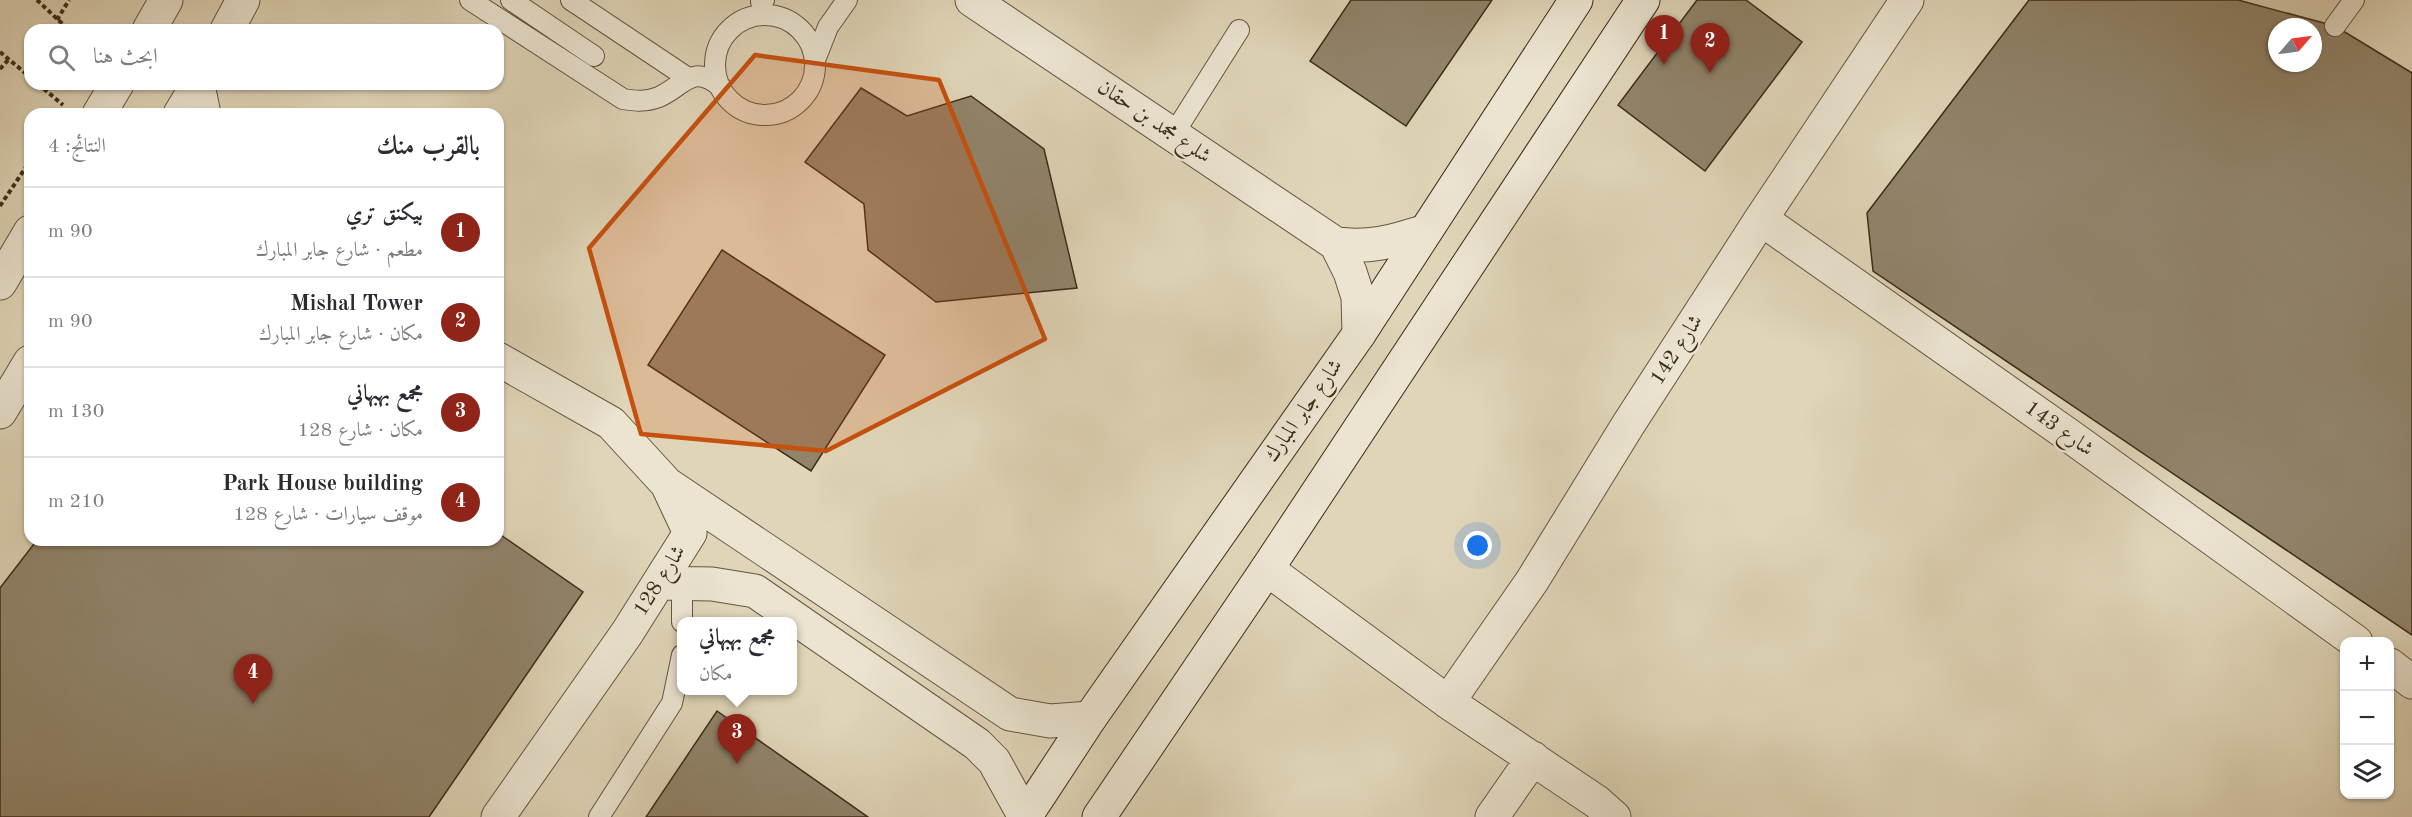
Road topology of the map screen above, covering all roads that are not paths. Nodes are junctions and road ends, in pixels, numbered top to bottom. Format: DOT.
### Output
graph roads {
  1 [pos="166,0"];
  2 [pos="243,0"];
  3 [pos="470,0"];
  4 [pos="511,0"];
  5 [pos="571,0"];
  6 [pos="847,0"];
  7 [pos="972,0"];
  8 [pos="1576,0"];
  9 [pos="1643,0"];
  10 [pos="1908,0"];
  11 [pos="2354,0"];
  12 [pos="763,4"];
  13 [pos="152,24"];
  14 [pos="230,24"];
  15 [pos="2335,26"];
  16 [pos="1239,30"];
  17 [pos="594,56"];
  18 [pos="815,60"];
  19 [pos="688,78"];
  20 [pos="721,87"];
  21 [pos="113,90"];
  22 [pos="200,94"];
  23 [pos="103,108"];
  24 [pos="186,108"];
  25 [pos="1173,135"];
  26 [pos="1761,219"];
  27 [pos="1423,232"];
  28 [pos="24,242"];
  29 [pos="1336,244"];
  30 [pos="0,283"];
  31 [pos="1359,333"];
  32 [pos="504,362"];
  33 [pos="24,372"];
  34 [pos="0,412"];
  35 [pos="667,484"];
  36 [pos="1267,569"];
  37 [pos="670,583"];
  38 [pos="681,617"];
  39 [pos="793,617"];
  40 [pos="797,620"];
  41 [pos="2349,637"];
  42 [pos="2394,668"];
  43 [pos="677,676"];
  44 [pos="2412,682"];
  45 [pos="1449,702"];
  46 [pos="1090,718"];
  47 [pos="1533,758"];
  48 [pos="498,817"];
  49 [pos="599,817"];
  50 [pos="1025,817"];
  51 [pos="1099,817"];
  52 [pos="1492,817"];
  53 [pos="1614,817"];
  1 -- 13 [label="street"];
  2 -- 14 [label="street"];
  3 -- 19 [label="lane"];
  4 -- 17 [label="lane"];
  5 -- 19 [label="lane"];
  6 -- 18 [label="lane"];
  7 -- 25 [label="street, شلرع مجمد بن حقان"];
  8 -- 27 [label="street, شارع جابر المبارك"];
  9 -- 36 [label="street"];
  10 -- 26 [label="street, شارع 142"];
  11 -- 15 [label="lane"];
  12 -- 18 [label="lane"];
  12 -- 20 [label="lane"];
  16 -- 25 [label="lane"];
  18 -- 20 [label="lane"];
  19 -- 20 [label="lane"];
  21 -- 23 [label="street"];
  22 -- 24 [label="street"];
  25 -- 29 [label="street, شلرع مجمد بن حقان"];
  26 -- 41 [label="street, شارع 143"];
  26 -- 45 [label="street, شارع 142"];
  27 -- 29 [label="street"];
  27 -- 31 [label="street, شارع جابر المبارك"];
  28 -- 30 [label="street"];
  29 -- 31 [label="street, شلرع مجمد بن حقان"];
  31 -- 46 [label="street, شارع جابر المبارك"];
  32 -- 35 [label="street, شارع 128"];
  33 -- 34 [label="street"];
  35 -- 37 [label="street, شارع 128"];
  35 -- 46 [label="street"];
  36 -- 45 [label="street"];
  36 -- 51 [label="street"];
  37 -- 38 [label="lane"];
  37 -- 39 [label="street"];
  37 -- 48 [label="street, شارع 128"];
  40 -- 50 [label="street"];
  42 -- 44 [label="street"];
  43 -- 49 [label="lane"];
  45 -- 47 [label="street"];
  46 -- 50 [label="street, شارع جابر المبارك"];
  47 -- 52 [label="street"];
  47 -- 53 [label="street"];
}
